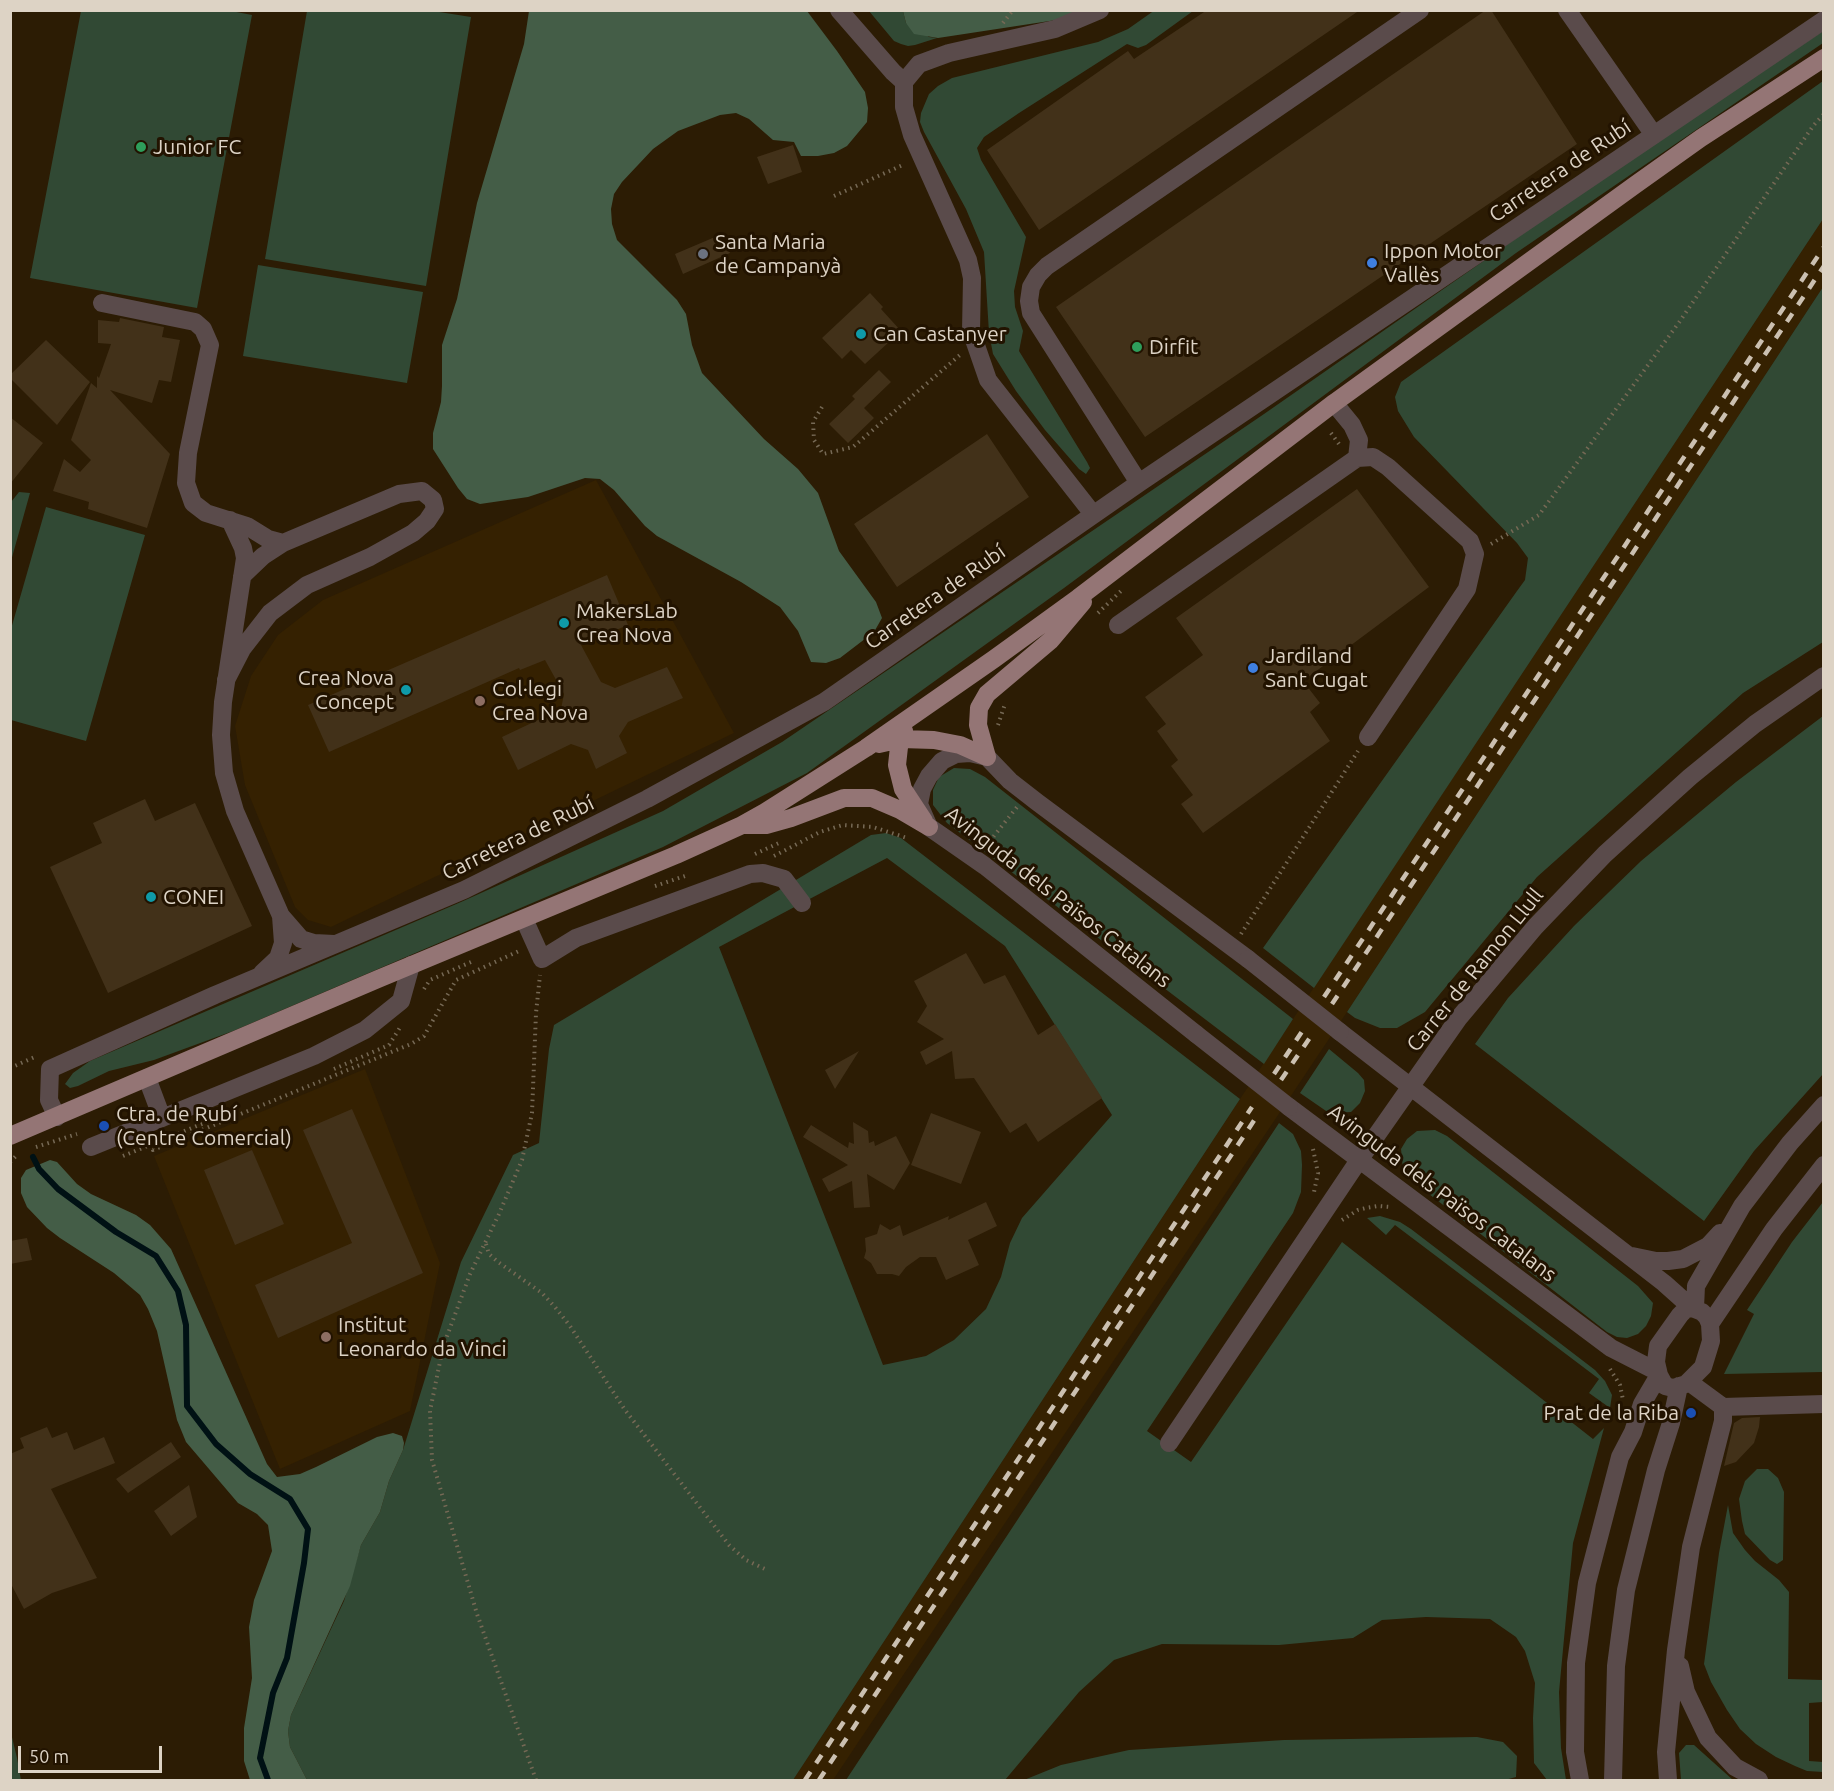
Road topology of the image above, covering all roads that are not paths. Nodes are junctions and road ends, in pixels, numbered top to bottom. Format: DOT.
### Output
graph roads {
  1 [pos="839,10"];
  2 [pos="1100,10"];
  3 [pos="1420,10"];
  4 [pos="1567,10"];
  5 [pos="1824,20"];
  6 [pos="1824,58"];
  7 [pos="904,82"];
  8 [pos="1653,135"];
  9 [pos="102,303"];
  10 [pos="1334,404"];
  11 [pos="1357,458"];
  12 [pos="1139,483"];
  13 [pos="1093,514"];
  14 [pos="230,520"];
  15 [pos="283,543"];
  16 [pos="242,576"];
  17 [pos="1097,584"];
  18 [pos="1118,626"];
  19 [pos="1824,676"];
  20 [pos="226,680"];
  21 [pos="913,716"];
  22 [pos="1368,737"];
  23 [pos="901,739"];
  24 [pos="866,748"];
  25 [pos="987,757"];
  26 [pos="740,825"];
  27 [pos="928,827"];
  28 [pos="802,903"];
  29 [pos="281,916"];
  30 [pos="524,919"];
  31 [pos="336,944"];
  32 [pos="411,965"];
  33 [pos="257,978"];
  34 [pos="147,1078"];
  35 [pos="1410,1087"];
  36 [pos="1824,1105"];
  37 [pos="57,1117"];
  38 [pos="162,1118"];
  39 [pos="10,1136"];
  40 [pos="91,1147"];
  41 [pos="1360,1161"];
  42 [pos="1824,1165"];
  43 [pos="1742,1206"];
  44 [pos="1628,1255"];
  45 [pos="1694,1308"];
  46 [pos="1710,1324"];
  47 [pos="1658,1374"];
  48 [pos="1684,1384"];
  49 [pos="1824,1404"];
  50 [pos="1723,1407"];
  51 [pos="1169,1443"];
  52 [pos="1676,1650"];
  53 [pos="1580,1780"];
  54 [pos="1613,1780"];
  55 [pos="1668,1780"];
  56 [pos="1759,1780"];
  1 -- 7 [label="street"];
  2 -- 7 [label="street"];
  3 -- 12 [label="street"];
  4 -- 8 [label="street"];
  5 -- 8 [label="street, Carretera de Rubí"];
  6 -- 10 [label="main road"];
  7 -- 13 [label="street"];
  8 -- 12 [label="street, Carretera de Rubí"];
  9 -- 14 [label="street"];
  10 -- 11 [label="street"];
  10 -- 17 [label="main road"];
  11 -- 18 [label="street"];
  11 -- 22 [label="street"];
  12 -- 13 [label="street, Carretera de Rubí"];
  13 -- 31 [label="street, Carretera de Rubí"];
  14 -- 15 [label="street"];
  14 -- 16 [label="street"];
  15 -- 16 [label="street"];
  15 -- 20 [label="street"];
  16 -- 20 [label="street"];
  17 -- 21 [label="main road"];
  17 -- 25 [label="main road"];
  19 -- 35 [label="street, Carrer de Ramon Llull"];
  20 -- 29 [label="street"];
  21 -- 23 [label="main road"];
  21 -- 24 [label="main road"];
  23 -- 24 [label="main road"];
  23 -- 25 [label="main road"];
  23 -- 27 [label="main road"];
  24 -- 26 [label="main road"];
  25 -- 27 [label="street, Avinguda dels Països Catalans"];
  25 -- 35 [label="street, bridge"];
  26 -- 27 [label="main road"];
  26 -- 30 [label="main road"];
  27 -- 41 [label="street, Avinguda dels Països Catalans, bridge"];
  28 -- 30 [label="street"];
  29 -- 31 [label="street"];
  29 -- 33 [label="street"];
  30 -- 32 [label="main road"];
  31 -- 33 [label="street, Carretera de Rubí"];
  32 -- 34 [label="main road"];
  32 -- 38 [label="street"];
  33 -- 37 [label="street, Carretera de Rubí"];
  34 -- 37 [label="main road"];
  34 -- 38 [label="street"];
  35 -- 41 [label="street, Carrer de Ramon Llull"];
  35 -- 44 [label="street"];
  36 -- 43 [label="street"];
  37 -- 39 [label="main road"];
  38 -- 40 [label="street"];
  41 -- 47 [label="street, Avinguda dels Països Catalans"];
  41 -- 51 [label="street, Carrer de Ramon Llull"];
  42 -- 46 [label="street"];
  43 -- 44 [label="street"];
  43 -- 45 [label="street"];
  44 -- 45 [label="street"];
  45 -- 46 [label="street"];
  45 -- 47 [label="street"];
  46 -- 48 [label="street"];
  47 -- 48 [label="street"];
  47 -- 53 [label="street"];
  48 -- 50 [label="street"];
  48 -- 54 [label="street"];
  49 -- 50 [label="street"];
  50 -- 52 [label="street"];
  52 -- 55 [label="street"];
  52 -- 56 [label="street"];
}
